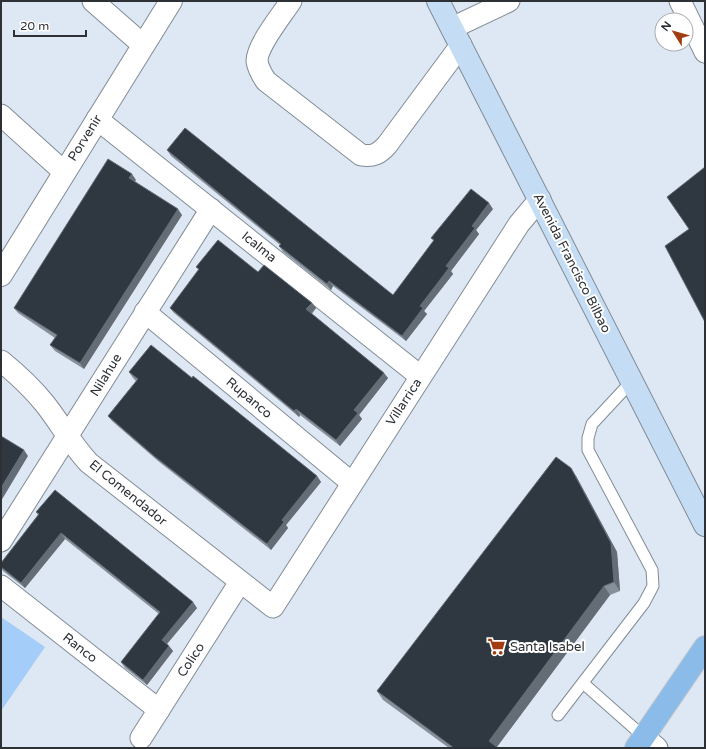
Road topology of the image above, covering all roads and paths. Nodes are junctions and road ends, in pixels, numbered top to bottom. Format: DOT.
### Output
graph roads {
  1 [pos="93,1"];
  2 [pos="171,1"];
  3 [pos="291,1"];
  4 [pos="438,1"];
  5 [pos="509,1"];
  6 [pos="680,1"];
  7 [pos="457,36"];
  8 [pos="143,45"];
  9 [pos="705,52"];
  10 [pos="1,115"];
  11 [pos="97,119"];
  12 [pos="64,172"];
  13 [pos="540,199"];
  14 [pos="210,209"];
  15 [pos="1,275"];
  16 [pos="146,312"];
  17 [pos="1,361"];
  18 [pos="420,376"];
  19 [pos="632,381"];
  20 [pos="68,435"];
  21 [pos="352,483"];
  22 [pos="705,525"];
  23 [pos="1,541"];
  24 [pos="240,582"];
  25 [pos="1,586"];
  26 [pos="272,607"];
  27 [pos="705,647"];
  28 [pos="583,683"];
  29 [pos="158,710"];
  30 [pos="558,715"];
  31 [pos="141,738"];
  32 [pos="646,744"];
  1 -- 8 [label="street"];
  2 -- 8 [label="street, Porvenir"];
  3 -- 7 [label="street"];
  4 -- 7 [label="main road, Avenida Francisco Bilbao"];
  5 -- 7 [label="street"];
  6 -- 9 [label="street"];
  7 -- 13 [label="main road, Avenida Francisco Bilbao"];
  8 -- 11 [label="street, Porvenir"];
  10 -- 12 [label="street"];
  11 -- 12 [label="street, Porvenir"];
  11 -- 14 [label="street, Icalma"];
  12 -- 15 [label="street, Porvenir"];
  13 -- 18 [label="street, Villarrica"];
  13 -- 19 [label="main road, Avenida Francisco Bilbao"];
  14 -- 16 [label="street, Nilahue"];
  14 -- 18 [label="street, Icalma"];
  16 -- 20 [label="street, Nilahue"];
  16 -- 21 [label="street, Rupanco"];
  17 -- 20 [label="street, El Comendador"];
  18 -- 21 [label="street, Villarrica"];
  19 -- 22 [label="main road, Avenida Francisco Bilbao"];
  19 -- 28 [label="lane"];
  20 -- 23 [label="street, Nilahue"];
  20 -- 24 [label="street, El Comendador"];
  21 -- 26 [label="street, Villarrica"];
  24 -- 26 [label="street, El Comendador"];
  24 -- 29 [label="street, Colico"];
  25 -- 29 [label="street, Ranco"];
  27 -- 32 [label="main road"];
  28 -- 30 [label="lane"];
  28 -- 32 [label="lane"];
  29 -- 31 [label="street, Colico"];
}
